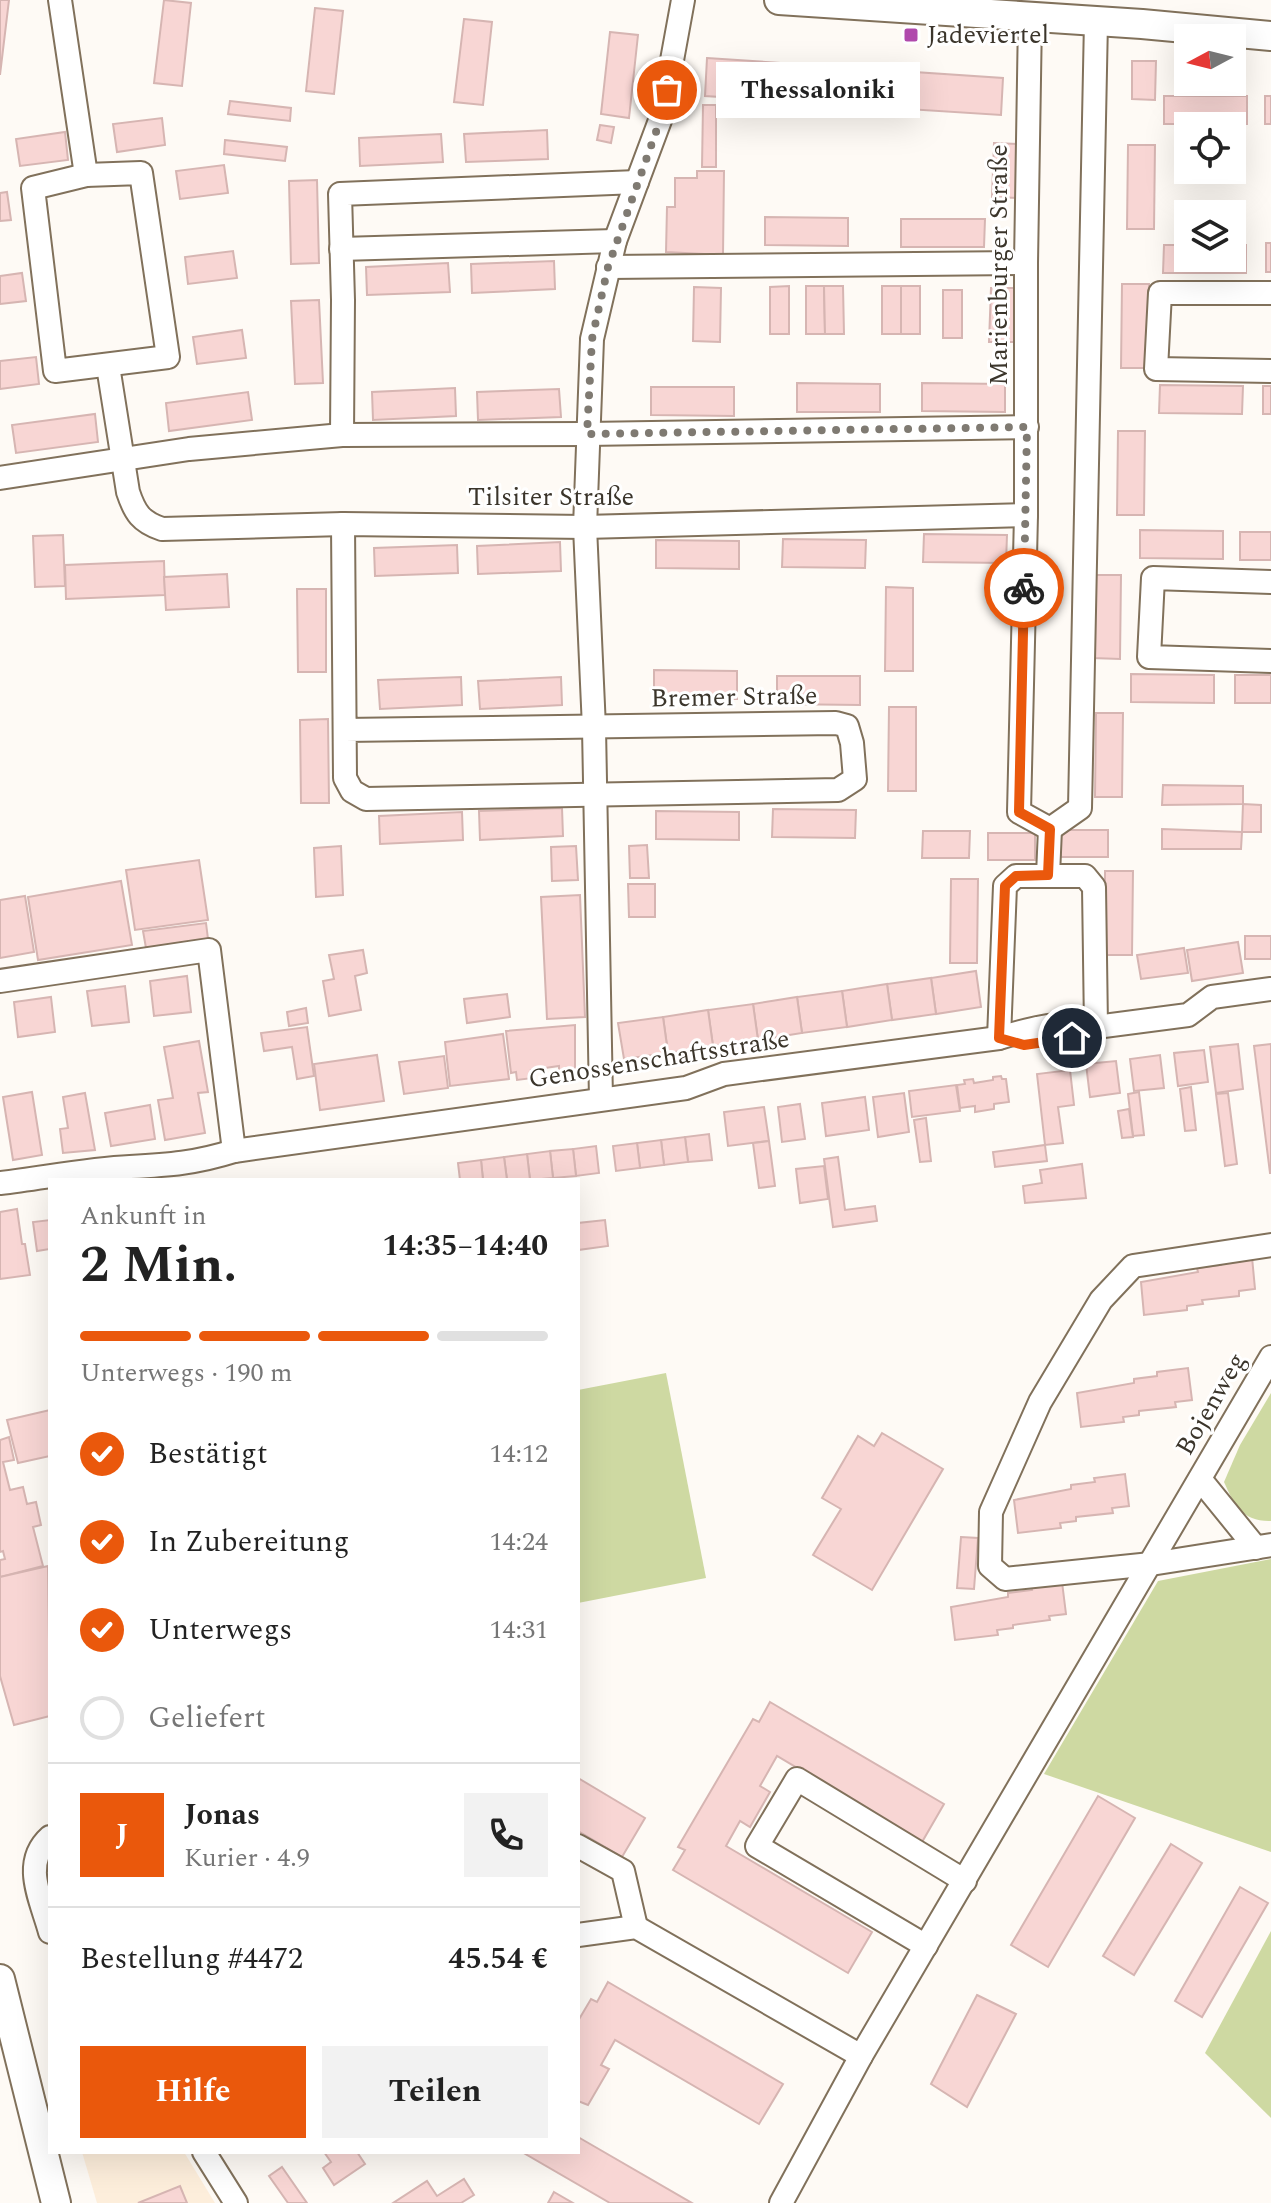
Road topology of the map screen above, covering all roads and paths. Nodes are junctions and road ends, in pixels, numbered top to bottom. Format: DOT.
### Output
graph roads {
  1 [pos="60,0"];
  2 [pos="683,0"];
  3 [pos="779,0"];
  4 [pos="1035,12"];
  5 [pos="1096,21"];
  6 [pos="1271,36"];
  7 [pos="86,175"];
  8 [pos="637,182"];
  9 [pos="615,241"];
  10 [pos="341,249"];
  11 [pos="1026,263"];
  12 [pos="608,267"];
  13 [pos="1271,293"];
  14 [pos="108,366"];
  15 [pos="1271,371"];
  16 [pos="1027,427"];
  17 [pos="587,434"];
  18 [pos="342,435"];
  19 [pos="124,460"];
  20 [pos="0,478"];
  21 [pos="1026,515"];
  22 [pos="343,524"];
  23 [pos="585,527"];
  24 [pos="1271,582"];
  25 [pos="1271,661"];
  26 [pos="594,728"];
  27 [pos="345,730"];
  28 [pos="596,794"];
  29 [pos="1050,829"];
  30 [pos="1048,875"];
  31 [pos="0,981"];
  32 [pos="1271,989"];
  33 [pos="1096,1027"];
  34 [pos="999,1038"];
  35 [pos="601,1099"];
  36 [pos="234,1151"];
  37 [pos="0,1183"];
  38 [pos="1271,1245"];
  39 [pos="1271,1357"];
  40 [pos="1200,1479"];
  41 [pos="1263,1547"];
  42 [pos="1151,1564"];
  43 [pos="48,1839"];
  44 [pos="580,1847"];
  45 [pos="965,1881"];
  46 [pos="48,1925"];
  47 [pos="636,1927"];
  48 [pos="580,1935"];
  49 [pos="926,1946"];
  50 [pos="0,1979"];
  51 [pos="861,2056"];
  52 [pos="205,2154"];
  53 [pos="56,2203"];
  54 [pos="236,2203"];
  55 [pos="781,2203"];
  1 -- 7 [label="street"];
  2 -- 8 [label="street"];
  3 -- 4 [label="main road"];
  4 -- 5 [label="main road"];
  4 -- 11 [label="street, Marienburger Straße"];
  5 -- 6 [label="main road"];
  5 -- 29 [label="street"];
  7 -- 14 [label="street"];
  7 -- 14 [label="street"];
  8 -- 9 [label="street"];
  8 -- 10 [label="street"];
  9 -- 10 [label="street"];
  9 -- 12 [label="street"];
  10 -- 18 [label="street"];
  11 -- 12 [label="street"];
  11 -- 16 [label="street, Marienburger Straße"];
  12 -- 17 [label="street"];
  13 -- 15 [label="street"];
  14 -- 19 [label="street, Tilsiter Straße"];
  16 -- 17 [label="street"];
  16 -- 21 [label="street, Marienburger Straße"];
  17 -- 18 [label="street"];
  17 -- 23 [label="street"];
  18 -- 19 [label="street"];
  19 -- 20 [label="street"];
  19 -- 22 [label="street, Tilsiter Straße"];
  21 -- 23 [label="street, Tilsiter Straße"];
  21 -- 29 [label="street, Marienburger Straße"];
  22 -- 23 [label="street, Tilsiter Straße"];
  22 -- 27 [label="street, Bremer Straße"];
  23 -- 26 [label="street"];
  24 -- 25 [label="street"];
  26 -- 27 [label="street, Bremer Straße"];
  26 -- 28 [label="street"];
  26 -- 28 [label="street, Bremer Straße"];
  27 -- 28 [label="street, Bremer Straße"];
  28 -- 35 [label="street"];
  29 -- 30 [label="street"];
  30 -- 33 [label="street"];
  30 -- 34 [label="street"];
  31 -- 36 [label="street"];
  32 -- 33 [label="street, Genossenschaftsstraße"];
  33 -- 34 [label="street, Genossenschaftsstraße"];
  34 -- 35 [label="street, Genossenschaftsstraße"];
  35 -- 36 [label="street, Genossenschaftsstraße"];
  36 -- 37 [label="street, Genossenschaftsstraße"];
  38 -- 42 [label="street"];
  39 -- 40 [label="street, Bojenweg"];
  40 -- 41 [label="street, Bojenweg"];
  40 -- 42 [label="street, Bojenweg"];
  41 -- 42 [label="street, Bojenweg"];
  42 -- 45 [label="street, Bojenweg"];
  43 -- 46 [label="street"];
  44 -- 47 [label="street"];
  45 -- 49 [label="street, Bojenweg"];
  45 -- 49 [label="street"];
  47 -- 48 [label="street"];
  47 -- 51 [label="street"];
  49 -- 51 [label="street, Bojenweg"];
  50 -- 53 [label="main road"];
  51 -- 55 [label="street, Bojenweg"];
  52 -- 54 [label="street"];
}
